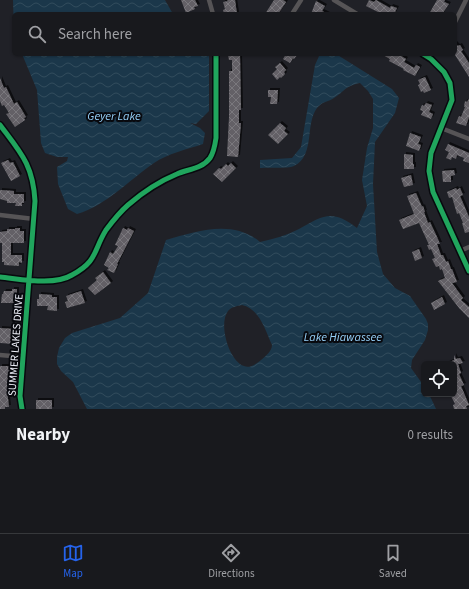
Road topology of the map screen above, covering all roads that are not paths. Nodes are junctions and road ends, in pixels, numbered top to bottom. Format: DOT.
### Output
graph roads {
  1 [pos="209,0"];
  2 [pos="301,0"];
  3 [pos="334,0"];
  4 [pos="466,0"];
  5 [pos="212,12"];
  6 [pos="293,12"];
  7 [pos="354,12"];
  8 [pos="457,18"];
  9 [pos="216,56"];
  10 [pos="432,56"];
  11 [pos="0,125"];
  12 [pos="441,128"];
  13 [pos="469,140"];
  14 [pos="0,215"];
  15 [pos="34,219"];
  16 [pos="469,247"];
  17 [pos="460,251"];
  18 [pos="469,271"];
  19 [pos="0,277"];
  20 [pos="30,280"];
  21 [pos="0,355"];
  22 [pos="23,357"];
  23 [pos="22,409"];
  1 -- 5 [label="street"];
  2 -- 6 [label="street"];
  3 -- 7 [label="street"];
  4 -- 8 [label="street"];
  9 -- 20 [label="street"];
  10 -- 12 [label="street"];
  11 -- 15 [label="street, SUMMER LAKES DRIVE"];
  12 -- 13 [label="street"];
  12 -- 17 [label="street"];
  14 -- 15 [label="street"];
  15 -- 20 [label="street, SUMMER LAKES DRIVE"];
  16 -- 17 [label="street"];
  17 -- 18 [label="street"];
  19 -- 20 [label="street"];
  20 -- 22 [label="street, SUMMER LAKES DRIVE"];
  21 -- 22 [label="street"];
  22 -- 23 [label="street, SUMMER LAKES DRIVE"];
}
